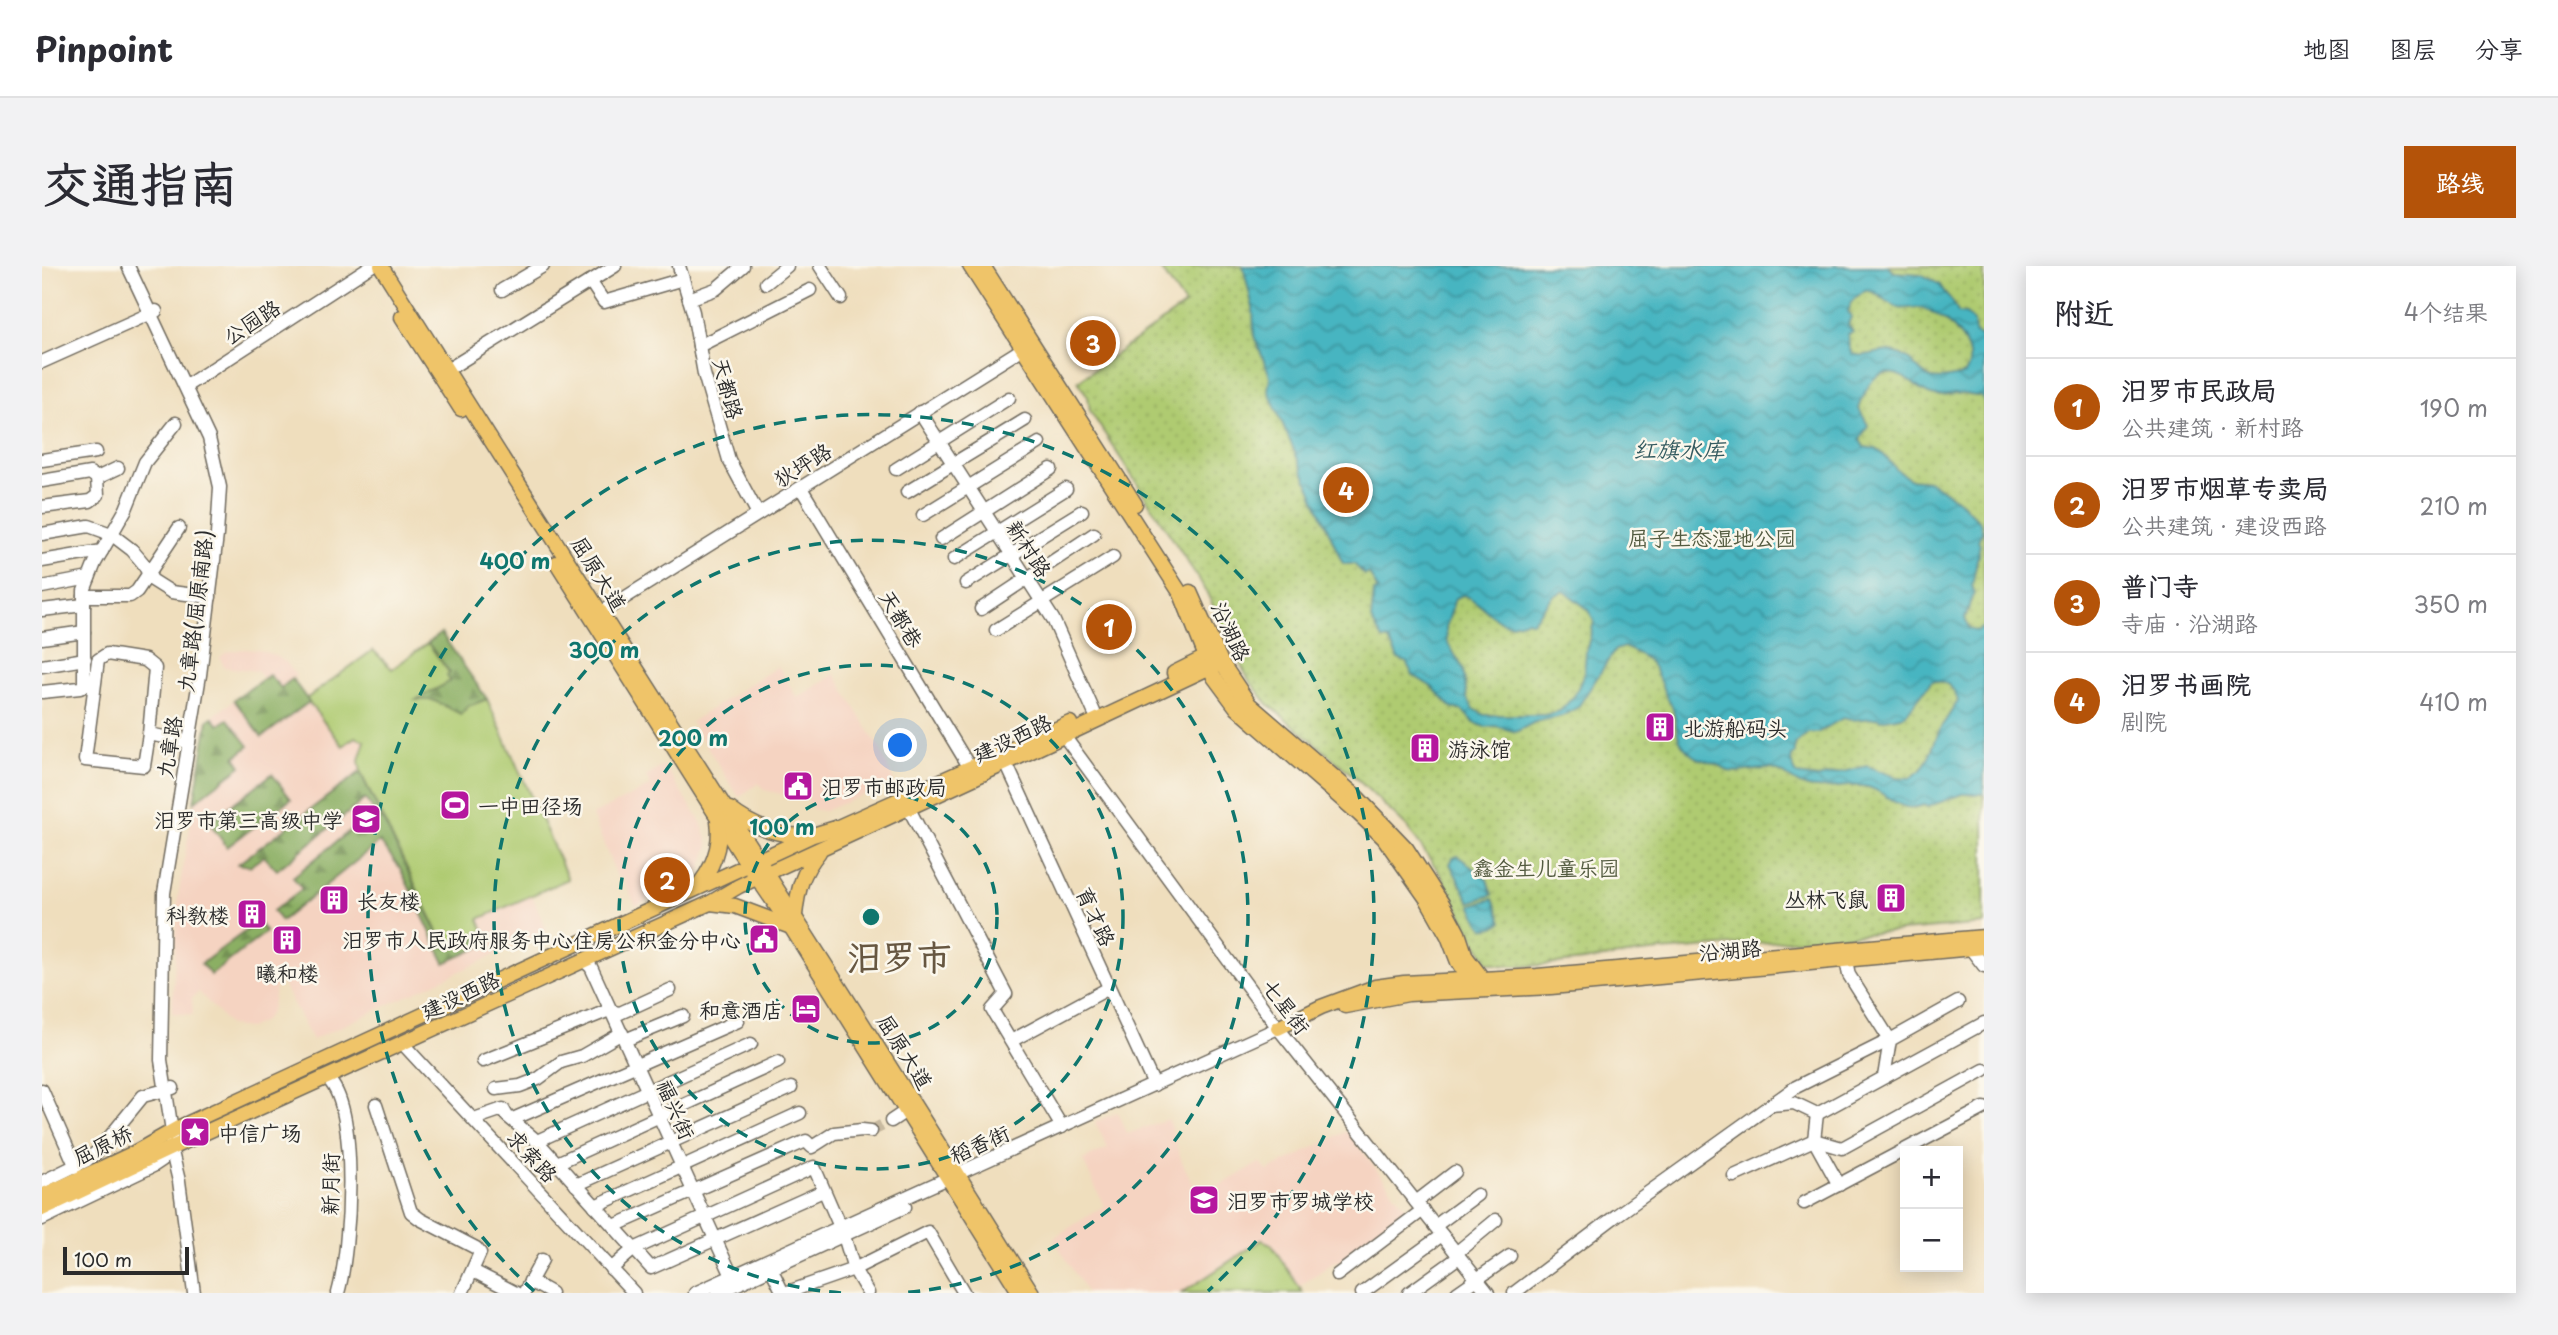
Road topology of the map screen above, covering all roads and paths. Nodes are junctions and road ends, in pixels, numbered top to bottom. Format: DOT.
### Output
graph roads {
  1 [pos="128,266"];
  2 [pos="134,266"];
  3 [pos="373,266"];
  4 [pos="543,266"];
  5 [pos="615,266"];
  6 [pos="743,266"];
  7 [pos="787,266"];
  8 [pos="970,266"];
  9 [pos="983,266"];
  10 [pos="825,268"];
  11 [pos="681,272"];
  12 [pos="590,281"];
  13 [pos="766,283"];
  14 [pos="502,290"];
  15 [pos="810,290"];
  16 [pos="841,298"];
  17 [pos="689,299"];
  18 [pos="154,312"];
  19 [pos="1028,345"];
  20 [pos="699,346"];
  21 [pos="42,362"];
  22 [pos="447,370"];
  23 [pos="188,384"];
  24 [pos="1009,398"];
  25 [pos="920,412"];
  26 [pos="1025,419"];
  27 [pos="176,423"];
  28 [pos="940,442"];
  29 [pos="1039,443"];
  30 [pos="96,452"];
  31 [pos="42,460"];
  32 [pos="954,464"];
  33 [pos="118,468"];
  34 [pos="1051,469"];
  35 [pos="895,470"];
  36 [pos="97,478"];
  37 [pos="42,481"];
  38 [pos="801,488"];
  39 [pos="969,488"];
  40 [pos="1066,489"];
  41 [pos="907,492"];
  42 [pos="42,507"];
  43 [pos="1082,511"];
  44 [pos="984,512"];
  45 [pos="758,514"];
  46 [pos="923,515"];
  47 [pos="179,528"];
  48 [pos="997,532"];
  49 [pos="42,534"];
  50 [pos="111,534"];
  51 [pos="1094,534"];
  52 [pos="941,539"];
  53 [pos="102,551"];
  54 [pos="1012,555"];
  55 [pos="1113,557"];
  56 [pos="954,559"];
  57 [pos="42,561"];
  58 [pos="148,574"];
  59 [pos="89,578"];
  60 [pos="1026,578"];
  61 [pos="966,583"];
  62 [pos="42,587"];
  63 [pos="210,597"];
  64 [pos="84,600"];
  65 [pos="1042,602"];
  66 [pos="42,609"];
  67 [pos="981,609"];
  68 [pos="596,616"];
  69 [pos="996,629"];
  70 [pos="84,632"];
  71 [pos="42,638"];
  72 [pos="85,659"];
  73 [pos="1213,659"];
  74 [pos="42,666"];
  75 [pos="42,692"];
  76 [pos="1243,706"];
  77 [pos="1094,712"];
  78 [pos="149,734"];
  79 [pos="1064,736"];
  80 [pos="189,742"];
  81 [pos="1006,764"];
  82 [pos="970,768"];
  83 [pos="908,807"];
  84 [pos="719,809"];
  85 [pos="813,835"];
  86 [pos="821,850"];
  87 [pos="758,869"];
  88 [pos="691,892"];
  89 [pos="710,903"];
  90 [pos="793,921"];
  91 [pos="1984,937"];
  92 [pos="1973,945"];
  93 [pos="1845,954"];
  94 [pos="583,961"];
  95 [pos="1458,962"];
  96 [pos="1984,966"];
  97 [pos="1437,981"];
  98 [pos="1477,983"];
  99 [pos="1109,988"];
  100 [pos="670,990"];
  101 [pos="1958,1002"];
  102 [pos="611,1011"];
  103 [pos="683,1016"];
  104 [pos="738,1021"];
  105 [pos="1984,1023"];
  106 [pos="1280,1030"];
  107 [pos="623,1037"];
  108 [pos="1890,1040"];
  109 [pos="1011,1041"];
  110 [pos="403,1044"];
  111 [pos="751,1044"];
  112 [pos="483,1061"];
  113 [pos="778,1062"];
  114 [pos="636,1066"];
  115 [pos="1984,1070"];
  116 [pos="1884,1077"];
  117 [pos="328,1079"];
  118 [pos="1154,1084"];
  119 [pos="169,1088"];
  120 [pos="791,1088"];
  121 [pos="496,1089"];
  122 [pos="42,1090"];
  123 [pos="648,1092"];
  124 [pos="376,1105"];
  125 [pos="1771,1105"];
  126 [pos="1984,1108"];
  127 [pos="906,1111"];
  128 [pos="800,1113"];
  129 [pos="1817,1114"];
  130 [pos="659,1116"];
  131 [pos="474,1119"];
  132 [pos="513,1119"];
  133 [pos="891,1121"];
  134 [pos="1062,1127"];
  135 [pos="176,1129"];
  136 [pos="871,1131"];
  137 [pos="1814,1140"];
  138 [pos="537,1141"];
  139 [pos="670,1142"];
  140 [pos="176,1146"];
  141 [pos="138,1158"];
  142 [pos="557,1163"];
  143 [pos="682,1166"];
  144 [pos="76,1167"];
  145 [pos="1455,1172"];
  146 [pos="1734,1176"];
  147 [pos="955,1179"];
  148 [pos="42,1182"];
  149 [pos="576,1185"];
  150 [pos="1839,1185"];
  151 [pos="693,1191"];
  152 [pos="823,1191"];
  153 [pos="1477,1195"];
  154 [pos="42,1196"];
  155 [pos="1804,1203"];
  156 [pos="595,1206"];
  157 [pos="1420,1206"];
  158 [pos="42,1209"];
  159 [pos="704,1216"];
  160 [pos="42,1219"];
  161 [pos="1496,1220"];
  162 [pos="614,1226"];
  163 [pos="1439,1231"];
  164 [pos="842,1232"];
  165 [pos="715,1239"];
  166 [pos="634,1249"];
  167 [pos="1458,1255"];
  168 [pos="1510,1256"];
  169 [pos="541,1260"];
  170 [pos="769,1265"];
  171 [pos="611,1269"];
  172 [pos="854,1269"];
  173 [pos="473,1271"];
  174 [pos="1337,1275"];
  175 [pos="732,1276"];
  176 [pos="1476,1278"];
  177 [pos="527,1287"];
  178 [pos="194,1293"];
  179 [pos="199,1293"];
  180 [pos="338,1293"];
  181 [pos="462,1293"];
  182 [pos="516,1293"];
  183 [pos="551,1293"];
  184 [pos="634,1293"];
  185 [pos="695,1293"];
  186 [pos="718,1293"];
  187 [pos="784,1293"];
  188 [pos="867,1293"];
  189 [pos="964,1293"];
  190 [pos="1020,1293"];
  191 [pos="1032,1293"];
  192 [pos="1362,1293"];
  193 [pos="1409,1293"];
  194 [pos="1457,1293"];
  195 [pos="1488,1293"];
  196 [pos="1514,1293"];
  1 -- 18 [label="street, 九章路"];
  2 -- 18 [label="street"];
  3 -- 22 [label="main road, 屈原大道"];
  3 -- 23 [label="street, 公园路"];
  3 -- 68 [label="main road, 屈原大道"];
  4 -- 14 [label="street"];
  5 -- 12 [label="street"];
  6 -- 17 [label="street"];
  7 -- 13 [label="street"];
  8 -- 19 [label="main road, 沿湖路"];
  9 -- 19 [label="main road, 沿湖路"];
  10 -- 16 [label="street"];
  11 -- 12 [label="street"];
  11 -- 17 [label="street, 天都路"];
  12 -- 22 [label="street"];
  15 -- 20 [label="street"];
  17 -- 20 [label="street, 天都路"];
  18 -- 21 [label="street"];
  18 -- 23 [label="street, 九章路"];
  19 -- 25 [label="street, 狄坪路"];
  19 -- 73 [label="main road, 沿湖路"];
  20 -- 45 [label="street, 天都路"];
  22 -- 68 [label="main road, 屈原大道"];
  23 -- 63 [label="street, 九章路"];
  23 -- 119 [label="street, 九章路(屈原南路)"];
  24 -- 28 [label="street"];
  25 -- 28 [label="street, 新村路"];
  25 -- 38 [label="street, 狄坪路"];
  26 -- 32 [label="street"];
  27 -- 50 [label="street"];
  28 -- 32 [label="street, 新村路"];
  28 -- 35 [label="street"];
  29 -- 39 [label="street"];
  30 -- 31 [label="street"];
  32 -- 39 [label="street, 新村路"];
  32 -- 41 [label="street"];
  33 -- 36 [label="street"];
  34 -- 44 [label="street"];
  36 -- 37 [label="street"];
  36 -- 42 [label="street"];
  38 -- 45 [label="street, 狄坪路"];
  38 -- 82 [label="street, 天都巷"];
  39 -- 44 [label="street, 新村路"];
  39 -- 46 [label="street"];
  40 -- 48 [label="street"];
  43 -- 54 [label="street"];
  44 -- 48 [label="street, 新村路"];
  44 -- 52 [label="street"];
  45 -- 68 [label="street, 狄坪路"];
  47 -- 58 [label="street"];
  48 -- 54 [label="street, 新村路"];
  48 -- 56 [label="street"];
  49 -- 50 [label="street"];
  50 -- 53 [label="street"];
  50 -- 58 [label="street"];
  51 -- 60 [label="street"];
  53 -- 57 [label="street"];
  53 -- 59 [label="street"];
  54 -- 60 [label="street, 新村路"];
  54 -- 61 [label="street"];
  55 -- 65 [label="street"];
  58 -- 63 [label="street"];
  58 -- 64 [label="street"];
  59 -- 62 [label="street"];
  59 -- 64 [label="street"];
  60 -- 65 [label="street, 新村路"];
  60 -- 67 [label="street"];
  63 -- 80 [label="street, 九章路"];
  64 -- 66 [label="street"];
  64 -- 70 [label="street"];
  65 -- 69 [label="street"];
  65 -- 77 [label="street, 新村路"];
  68 -- 84 [label="main road, 屈原大道"];
  70 -- 71 [label="street"];
  70 -- 72 [label="street"];
  72 -- 74 [label="street"];
  72 -- 75 [label="street"];
  73 -- 76 [label="main road, 沿湖路"];
  73 -- 77 [label="main road, 建设西路"];
  73 -- 79 [label="main road, 建设西路"];
  76 -- 95 [label="main road, 沿湖路"];
  76 -- 98 [label="main road, 沿湖路"];
  77 -- 82 [label="main road, 建设西路"];
  78 -- 78 [label="street"];
  78 -- 80 [label="street"];
  79 -- 81 [label="main road, 建设西路"];
  79 -- 106 [label="street, 七星街"];
  80 -- 119 [label="street, 九章路"];
  81 -- 83 [label="main road, 建设西路"];
  81 -- 99 [label="street, 育才路"];
  82 -- 85 [label="main road, 建设西路"];
  83 -- 86 [label="main road, 建设西路"];
  83 -- 109 [label="street"];
  84 -- 85 [label="main road"];
  84 -- 87 [label="main road, 屈原大道"];
  84 -- 88 [label="main road"];
  85 -- 87 [label="main road, 建设西路"];
  86 -- 87 [label="main road, 建设西路"];
  86 -- 90 [label="main road"];
  87 -- 88 [label="main road, 建设西路"];
  87 -- 89 [label="main road, 建设西路"];
  87 -- 90 [label="main road, 屈原大道"];
  88 -- 135 [label="main road, 建设西路"];
  89 -- 90 [label="main road"];
  89 -- 94 [label="main road, 建设西路"];
  90 -- 127 [label="main road, 屈原大道"];
  90 -- 147 [label="main road, 屈原大道"];
  91 -- 92 [label="main road, 沿湖路"];
  92 -- 93 [label="main road, 沿湖路"];
  92 -- 96 [label="street"];
  93 -- 98 [label="main road, 沿湖路"];
  93 -- 108 [label="street"];
  94 -- 102 [label="street, 福兴街"];
  94 -- 110 [label="main road, 建设西路"];
  95 -- 97 [label="main road"];
  95 -- 98 [label="main road, 沿湖路"];
  97 -- 98 [label="main road, 沿湖路"];
  97 -- 106 [label="main road, 沿湖路"];
  98 -- 106 [label="main road, 沿湖路"];
  99 -- 109 [label="street"];
  99 -- 118 [label="street, 育才路"];
  100 -- 102 [label="street"];
  101 -- 108 [label="street"];
  102 -- 107 [label="street, 福兴街"];
  102 -- 112 [label="street"];
  103 -- 107 [label="street"];
  104 -- 114 [label="street"];
  105 -- 116 [label="street"];
  106 -- 118 [label="street, 稻香街"];
  106 -- 147 [label="street"];
  106 -- 157 [label="street, 七星街"];
  107 -- 114 [label="street, 福兴街"];
  107 -- 121 [label="street"];
  108 -- 116 [label="street"];
  108 -- 125 [label="street"];
  109 -- 134 [label="street"];
  110 -- 117 [label="main road, 建设西路"];
  110 -- 131 [label="street, 求索路"];
  111 -- 123 [label="street"];
  113 -- 130 [label="street"];
  114 -- 123 [label="street, 福兴街"];
  114 -- 132 [label="street"];
  115 -- 137 [label="street"];
  116 -- 129 [label="street"];
  117 -- 140 [label="main road, 建设西路"];
  117 -- 180 [label="street, 新月街"];
  118 -- 134 [label="street, 稻香街"];
  119 -- 135 [label="street, 九章路(屈原南路)"];
  119 -- 144 [label="street"];
  120 -- 139 [label="street"];
  122 -- 144 [label="street"];
  123 -- 130 [label="street, 福兴街"];
  123 -- 138 [label="street"];
  124 -- 173 [label="street"];
  125 -- 129 [label="street"];
  125 -- 196 [label="street"];
  126 -- 150 [label="street"];
  127 -- 133 [label="street"];
  127 -- 147 [label="main road, 屈原大道"];
  128 -- 143 [label="street"];
  129 -- 137 [label="street"];
  130 -- 139 [label="street, 福兴街"];
  130 -- 142 [label="street"];
  131 -- 132 [label="street"];
  131 -- 171 [label="street, 求索路"];
  132 -- 138 [label="street"];
  134 -- 147 [label="street, 稻香街"];
  135 -- 140 [label="street"];
  135 -- 141 [label="main road, 屈原桥"];
  136 -- 151 [label="street"];
  137 -- 146 [label="street"];
  137 -- 150 [label="street"];
  138 -- 142 [label="street"];
  139 -- 143 [label="street, 福兴街"];
  139 -- 149 [label="street"];
  140 -- 141 [label="main road, 屈原桥"];
  140 -- 160 [label="street"];
  140 -- 178 [label="street"];
  140 -- 179 [label="street"];
  141 -- 154 [label="main road, 屈原桥"];
  141 -- 158 [label="main road, 屈原桥"];
  142 -- 149 [label="street"];
  143 -- 151 [label="street, 福兴街"];
  143 -- 156 [label="street"];
  144 -- 148 [label="street"];
  145 -- 157 [label="street"];
  147 -- 164 [label="street, 稻香街"];
  147 -- 190 [label="main road, 屈原大道"];
  147 -- 191 [label="main road, 屈原大道"];
  149 -- 156 [label="street"];
  150 -- 155 [label="street"];
  151 -- 159 [label="street, 福兴街"];
  151 -- 162 [label="street"];
  152 -- 159 [label="street"];
  152 -- 164 [label="street"];
  152 -- 165 [label="street"];
  153 -- 163 [label="street"];
  156 -- 162 [label="street"];
  157 -- 163 [label="street, 七星街"];
  157 -- 174 [label="street"];
  159 -- 165 [label="street, 福兴街"];
  159 -- 166 [label="street"];
  161 -- 167 [label="street"];
  162 -- 166 [label="street"];
  163 -- 167 [label="street, 七星街"];
  163 -- 192 [label="street"];
  164 -- 170 [label="street, 稻香街"];
  164 -- 172 [label="street"];
  165 -- 166 [label="street"];
  165 -- 175 [label="street, 福兴街"];
  166 -- 171 [label="street"];
  167 -- 176 [label="street, 七星街"];
  167 -- 193 [label="street"];
  168 -- 176 [label="street"];
  169 -- 177 [label="street"];
  170 -- 175 [label="street, 稻香街"];
  170 -- 186 [label="street"];
  170 -- 187 [label="street"];
  171 -- 184 [label="street, 求索路"];
  172 -- 187 [label="street"];
  172 -- 188 [label="street"];
  172 -- 189 [label="street"];
  173 -- 181 [label="street"];
  173 -- 182 [label="street"];
  175 -- 185 [label="street, 稻香街"];
  176 -- 194 [label="street"];
  176 -- 195 [label="street, 七星街"];
  177 -- 183 [label="street"];
}
